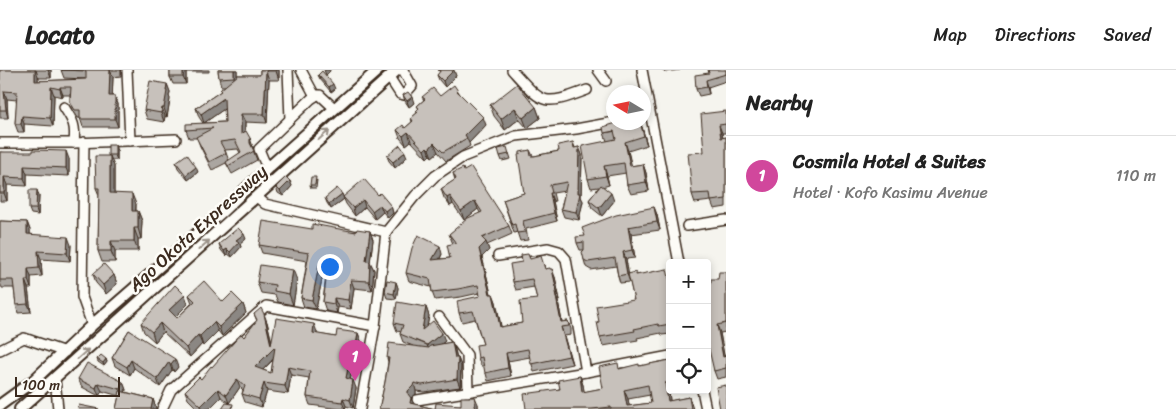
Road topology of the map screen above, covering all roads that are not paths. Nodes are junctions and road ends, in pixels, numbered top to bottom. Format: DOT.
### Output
graph roads {
  1 [pos="127,70"];
  2 [pos="288,70"];
  3 [pos="301,70"];
  4 [pos="378,70"];
  5 [pos="404,70"];
  6 [pos="512,70"];
  7 [pos="598,70"];
  8 [pos="642,70"];
  9 [pos="393,74"];
  10 [pos="606,81"];
  11 [pos="587,90"];
  12 [pos="315,96"];
  13 [pos="64,107"];
  14 [pos="334,108"];
  15 [pos="290,118"];
  16 [pos="606,123"];
  17 [pos="176,139"];
  18 [pos="130,141"];
  19 [pos="84,142"];
  20 [pos="0,143"];
  21 [pos="74,143"];
  22 [pos="269,167"];
  23 [pos="257,197"];
  24 [pos="726,220"];
  25 [pos="687,226"];
  26 [pos="386,232"];
  27 [pos="498,256"];
  28 [pos="678,259"];
  29 [pos="439,317"];
  30 [pos="92,325"];
  31 [pos="375,326"];
  32 [pos="0,350"];
  33 [pos="65,352"];
  34 [pos="666,357"];
  35 [pos="586,372"];
  36 [pos="55,379"];
  37 [pos="468,392"];
  38 [pos="703,394"];
  39 [pos="417,400"];
  40 [pos="0,405"];
  41 [pos="20,409"];
  42 [pos="58,409"];
  43 [pos="162,409"];
  44 [pos="360,409"];
  45 [pos="706,409"];
  1 -- 18 [label="street"];
  2 -- 15 [label="street"];
  3 -- 12 [label="street"];
  4 -- 14 [label="main road, Ago Okota Expressway"];
  5 -- 9 [label="street"];
  6 -- 11 [label="street"];
  7 -- 10 [label="street"];
  8 -- 28 [label="street"];
  23 -- 9 [label="main road, Ago Okota Expressway, one-way"];
  12 -- 14 [label="street"];
  12 -- 15 [label="street"];
  13 -- 21 [label="street"];
  14 -- 22 [label="main road, Ago Okota Expressway"];
  15 -- 22 [label="street"];
  16 -- 26 [label="street"];
  17 -- 18 [label="street"];
  18 -- 19 [label="street"];
  19 -- 21 [label="street"];
  19 -- 30 [label="street"];
  20 -- 21 [label="street"];
  22 -- 30 [label="main road, Ago Okota Expressway"];
  23 -- 26 [label="street"];
  36 -- 23 [label="main road, Ago Okota Expressway, one-way"];
  24 -- 25 [label="street"];
  26 -- 31 [label="street"];
  27 -- 35 [label="street"];
  29 -- 37 [label="street"];
  30 -- 33 [label="main road, Ago Okota Expressway"];
  31 -- 43 [label="street"];
  31 -- 44 [label="street"];
  32 -- 33 [label="street"];
  33 -- 40 [label="main road, Ago Okota Expressway"];
  34 -- 35 [label="street"];
  35 -- 37 [label="street"];
  36 -- 41 [label="main road, Ago Okota Expressway"];
  36 -- 42 [label="street"];
  37 -- 39 [label="street"];
  38 -- 45 [label="street"];
}
